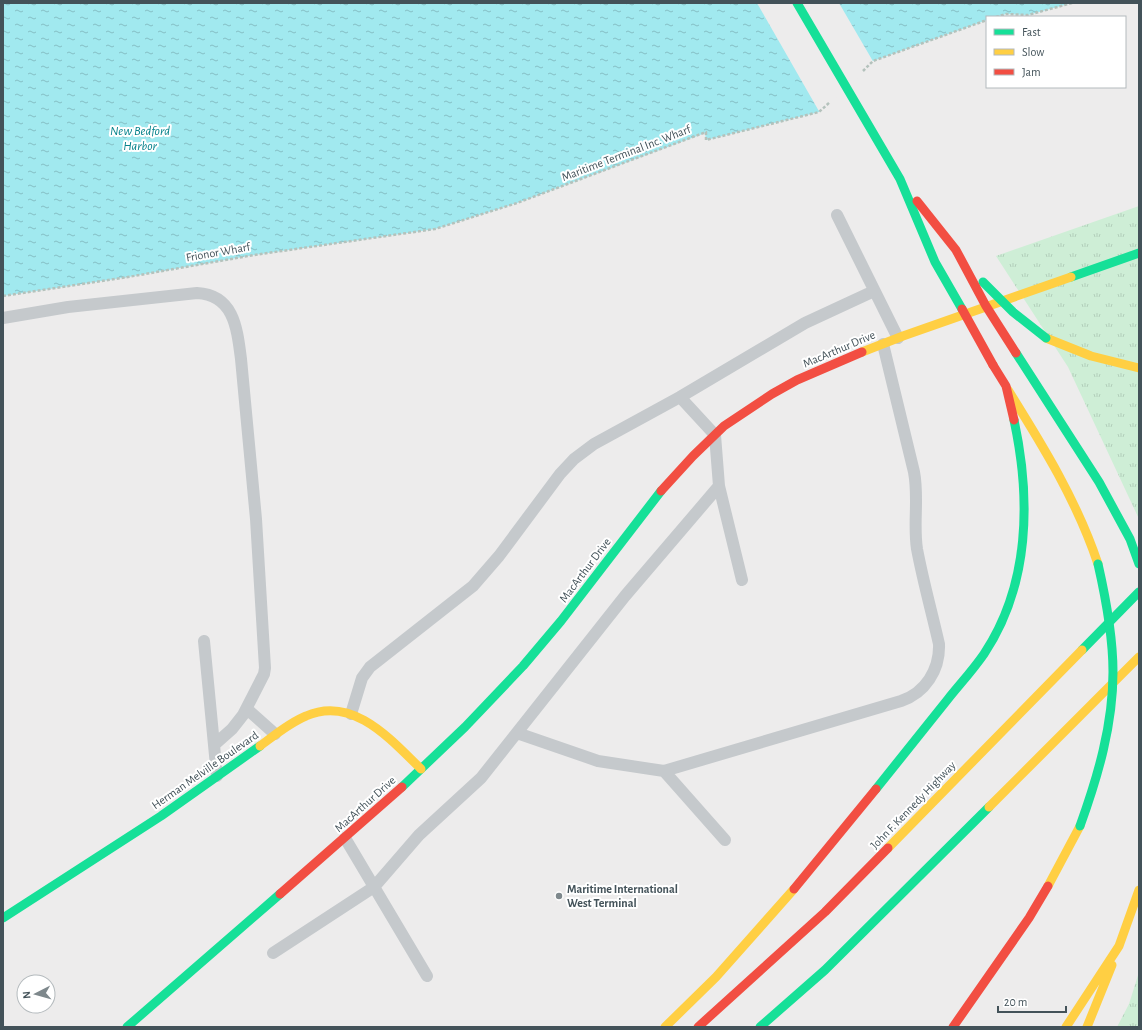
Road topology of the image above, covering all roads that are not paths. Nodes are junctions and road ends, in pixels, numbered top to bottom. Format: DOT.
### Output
graph roads {
  1 [pos="797,3"];
  2 [pos="900,179"];
  3 [pos="837,215"];
  4 [pos="956,250"];
  5 [pos="1139,253"];
  6 [pos="874,291"];
  7 [pos="3,318"];
  8 [pos="898,338"];
  9 [pos="883,344"];
  10 [pos="1139,368"];
  11 [pos="1006,386"];
  12 [pos="680,397"];
  13 [pos="715,435"];
  14 [pos="719,486"];
  15 [pos="1139,564"];
  16 [pos="742,580"];
  17 [pos="1139,592"];
  18 [pos="204,641"];
  19 [pos="1139,657"];
  20 [pos="247,709"];
  21 [pos="351,714"];
  22 [pos="517,733"];
  23 [pos="276,734"];
  24 [pos="214,745"];
  25 [pos="421,769"];
  26 [pos="664,771"];
  27 [pos="217,776"];
  28 [pos="345,838"];
  29 [pos="725,840"];
  30 [pos="374,887"];
  31 [pos="1139,890"];
  32 [pos="3,918"];
  33 [pos="1119,946"];
  34 [pos="273,953"];
  35 [pos="427,976"];
  36 [pos="127,1027"];
  37 [pos="665,1027"];
  38 [pos="698,1027"];
  39 [pos="760,1027"];
  40 [pos="953,1027"];
  41 [pos="1066,1027"];
  42 [pos="1088,1027"];
  1 -- 2 [label="main road, bridge"];
  2 -- 4 [label="main road, bridge"];
  2 -- 11 [label="main road, bridge"];
  3 -- 6 [label="lane"];
  4 -- 10 [label="main road, bridge"];
  4 -- 15 [label="main road, bridge"];
  5 -- 8 [label="main road, MacArthur Drive"];
  6 -- 8 [label="lane"];
  6 -- 12 [label="lane"];
  7 -- 20 [label="lane"];
  8 -- 9 [label="main road, MacArthur Drive"];
  9 -- 13 [label="main road, MacArthur Drive"];
  9 -- 26 [label="lane"];
  11 -- 37 [label="main road"];
  11 -- 40 [label="main road, bridge"];
  12 -- 13 [label="lane"];
  12 -- 21 [label="lane"];
  13 -- 14 [label="lane"];
  13 -- 25 [label="main road, MacArthur Drive"];
  14 -- 16 [label="lane"];
  14 -- 22 [label="lane"];
  17 -- 38 [label="main road, John F. Kennedy Highway"];
  18 -- 24 [label="lane"];
  19 -- 39 [label="main road"];
  20 -- 23 [label="lane"];
  20 -- 24 [label="lane"];
  21 -- 23 [label="main road, Herman Melville Boulevard"];
  21 -- 25 [label="main road, Herman Melville Boulevard"];
  22 -- 26 [label="lane"];
  22 -- 30 [label="lane"];
  23 -- 27 [label="main road, Herman Melville Boulevard"];
  24 -- 27 [label="lane"];
  25 -- 28 [label="main road, MacArthur Drive"];
  26 -- 29 [label="lane"];
  27 -- 32 [label="main road, Herman Melville Boulevard"];
  28 -- 30 [label="lane"];
  28 -- 36 [label="main road, MacArthur Drive"];
  30 -- 34 [label="lane"];
  30 -- 35 [label="lane"];
  31 -- 33 [label="main road"];
  33 -- 41 [label="main road"];
  33 -- 42 [label="main road"];
}
